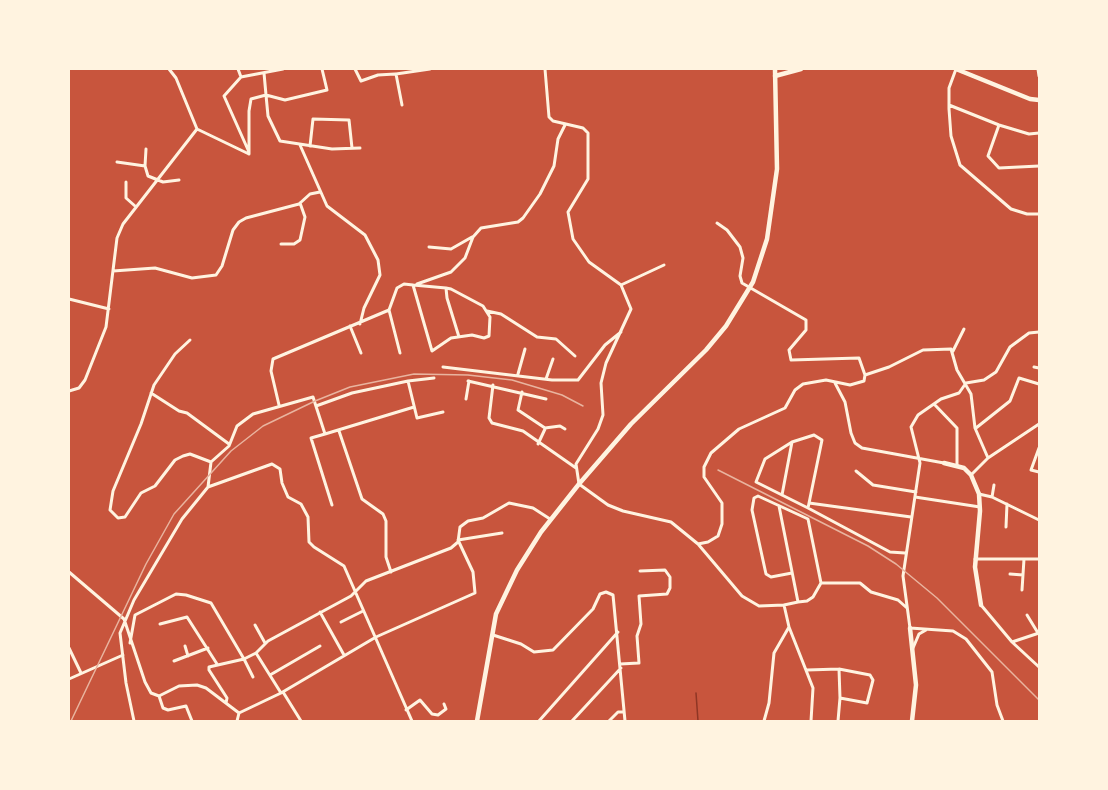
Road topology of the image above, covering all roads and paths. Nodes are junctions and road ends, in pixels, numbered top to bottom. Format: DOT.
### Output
graph roads {
  1 [pos="169,69"];
  2 [pos="238,69"];
  3 [pos="283,69"];
  4 [pos="322,69"];
  5 [pos="355,69"];
  6 [pos="430,69"];
  7 [pos="545,69"];
  8 [pos="775,69"];
  9 [pos="801,69"];
  10 [pos="956,69"];
  11 [pos="1038,69"];
  12 [pos="264,74"];
  13 [pos="396,74"];
  14 [pos="775,76"];
  15 [pos="1039,76"];
  16 [pos="240,77"];
  17 [pos="266,95"];
  18 [pos="1039,100"];
  19 [pos="402,105"];
  20 [pos="949,105"];
  21 [pos="565,125"];
  22 [pos="999,125"];
  23 [pos="197,129"];
  24 [pos="1039,134"];
  25 [pos="300,144"];
  26 [pos="310,146"];
  27 [pos="352,148"];
  28 [pos="360,148"];
  29 [pos="146,149"];
  30 [pos="249,154"];
  31 [pos="117,162"];
  32 [pos="145,166"];
  33 [pos="1039,166"];
  34 [pos="157,179"];
  35 [pos="179,180"];
  36 [pos="126,182"];
  37 [pos="320,192"];
  38 [pos="300,203"];
  39 [pos="135,206"];
  40 [pos="1039,214"];
  41 [pos="717,223"];
  42 [pos="473,237"];
  43 [pos="281,244"];
  44 [pos="429,247"];
  45 [pos="664,265"];
  46 [pos="113,271"];
  47 [pos="413,285"];
  48 [pos="621,285"];
  49 [pos="750,287"];
  50 [pos="446,288"];
  51 [pos="69,299"];
  52 [pos="110,309"];
  53 [pos="389,310"];
  54 [pos="487,311"];
  55 [pos="360,324"];
  56 [pos="350,326"];
  57 [pos="964,329"];
  58 [pos="622,331"];
  59 [pos="1039,332"];
  60 [pos="459,337"];
  61 [pos="190,340"];
  62 [pos="525,349"];
  63 [pos="953,351"];
  64 [pos="361,353"];
  65 [pos="400,353"];
  66 [pos="575,356"];
  67 [pos="553,358"];
  68 [pos="443,367"];
  69 [pos="1034,367"];
  70 [pos="1039,368"];
  71 [pos="518,374"];
  72 [pos="865,375"];
  73 [pos="434,378"];
  74 [pos="546,379"];
  75 [pos="408,381"];
  76 [pos="836,383"];
  77 [pos="1039,384"];
  78 [pos="493,385"];
  79 [pos="965,386"];
  80 [pos="69,392"];
  81 [pos="522,392"];
  82 [pos="151,393"];
  83 [pos="466,399"];
  84 [pos="546,399"];
  85 [pos="934,404"];
  86 [pos="279,405"];
  87 [pos="316,406"];
  88 [pos="414,407"];
  89 [pos="443,412"];
  90 [pos="1039,424"];
  91 [pos="545,428"];
  92 [pos="975,428"];
  93 [pos="565,429"];
  94 [pos="338,430"];
  95 [pos="325,434"];
  96 [pos="792,442"];
  97 [pos="230,444"];
  98 [pos="538,444"];
  99 [pos="1039,448"];
  100 [pos="988,458"];
  101 [pos="920,460"];
  102 [pos="210,462"];
  103 [pos="944,463"];
  104 [pos="957,466"];
  105 [pos="576,468"];
  106 [pos="856,471"];
  107 [pos="1039,472"];
  108 [pos="971,475"];
  109 [pos="579,484"];
  110 [pos="994,485"];
  111 [pos="208,487"];
  112 [pos="916,492"];
  113 [pos="979,494"];
  114 [pos="782,495"];
  115 [pos="915,497"];
  116 [pos="992,497"];
  117 [pos="809,503"];
  118 [pos="1007,504"];
  119 [pos="333,505"];
  120 [pos="779,506"];
  121 [pos="980,507"];
  122 [pos="808,508"];
  123 [pos="912,517"];
  124 [pos="551,519"];
  125 [pos="1039,520"];
  126 [pos="1005,527"];
  127 [pos="502,534"];
  128 [pos="458,540"];
  129 [pos="698,544"];
  130 [pos="905,553"];
  131 [pos="975,559"];
  132 [pos="1024,559"];
  133 [pos="1039,559"];
  134 [pos="640,571"];
  135 [pos="391,572"];
  136 [pos="792,573"];
  137 [pos="70,574"];
  138 [pos="1010,574"];
  139 [pos="1023,575"];
  140 [pos="821,583"];
  141 [pos="1022,590"];
  142 [pos="354,592"];
  143 [pos="798,602"];
  144 [pos="981,605"];
  145 [pos="784,606"];
  146 [pos="908,609"];
  147 [pos="363,611"];
  148 [pos="320,612"];
  149 [pos="1027,615"];
  150 [pos="124,619"];
  151 [pos="340,622"];
  152 [pos="160,624"];
  153 [pos="255,625"];
  154 [pos="789,627"];
  155 [pos="910,628"];
  156 [pos="927,629"];
  157 [pos="618,632"];
  158 [pos="1038,633"];
  159 [pos="493,635"];
  160 [pos="376,637"];
  161 [pos="1012,642"];
  162 [pos="130,643"];
  163 [pos="265,643"];
  164 [pos="184,646"];
  165 [pos="320,646"];
  166 [pos="69,648"];
  167 [pos="208,648"];
  168 [pos="913,648"];
  169 [pos="256,653"];
  170 [pos="123,655"];
  171 [pos="188,656"];
  172 [pos="344,656"];
  173 [pos="74,658"];
  174 [pos="244,659"];
  175 [pos="69,660"];
  176 [pos="174,661"];
  177 [pos="217,664"];
  178 [pos="620,666"];
  179 [pos="1039,667"];
  180 [pos="839,669"];
  181 [pos="807,670"];
  182 [pos="81,673"];
  183 [pos="270,675"];
  184 [pos="253,677"];
  185 [pos="69,679"];
  186 [pos="282,693"];
  187 [pos="159,696"];
  188 [pos="840,698"];
  189 [pos="225,703"];
  190 [pos="444,704"];
  191 [pos="406,710"];
  192 [pos="624,712"];
  193 [pos="239,713"];
  194 [pos="134,721"];
  195 [pos="192,721"];
  196 [pos="237,721"];
  197 [pos="301,721"];
  198 [pos="412,721"];
  199 [pos="477,721"];
  200 [pos="539,721"];
  201 [pos="572,721"];
  202 [pos="609,721"];
  203 [pos="625,721"];
  204 [pos="764,721"];
  205 [pos="811,721"];
  206 [pos="838,721"];
  207 [pos="912,721"];
  208 [pos="1003,721"];
  1 -- 23 [label="street"];
  2 -- 16 [label="street"];
  3 -- 12 [label="street"];
  4 -- 17 [label="street"];
  5 -- 13 [label="street"];
  6 -- 13 [label="street"];
  7 -- 21 [label="street"];
  8 -- 14 [label="main road"];
  9 -- 14 [label="main road"];
  10 -- 18 [label="main road"];
  10 -- 20 [label="street"];
  11 -- 15 [label="street"];
  12 -- 16 [label="street"];
  12 -- 17 [label="street"];
  13 -- 19 [label="street"];
  14 -- 49 [label="main road"];
  16 -- 30 [label="street"];
  17 -- 25 [label="street"];
  17 -- 30 [label="street"];
  20 -- 22 [label="street"];
  20 -- 40 [label="street"];
  21 -- 42 [label="street"];
  21 -- 48 [label="street"];
  22 -- 24 [label="street"];
  22 -- 33 [label="street"];
  23 -- 30 [label="street"];
  23 -- 34 [label="street"];
  25 -- 26 [label="street"];
  25 -- 37 [label="street"];
  26 -- 27 [label="street"];
  26 -- 27 [label="street"];
  27 -- 28 [label="street"];
  29 -- 32 [label="street"];
  31 -- 32 [label="street"];
  32 -- 34 [label="street"];
  34 -- 35 [label="street"];
  34 -- 39 [label="street"];
  36 -- 39 [label="street"];
  37 -- 38 [label="street"];
  37 -- 55 [label="street"];
  38 -- 43 [label="street"];
  38 -- 46 [label="street"];
  39 -- 46 [label="street"];
  41 -- 49 [label="street"];
  42 -- 44 [label="street"];
  42 -- 47 [label="street"];
  45 -- 48 [label="street"];
  46 -- 52 [label="street"];
  47 -- 50 [label="street"];
  47 -- 53 [label="street"];
  47 -- 60 [label="street"];
  48 -- 58 [label="street"];
  49 -- 72 [label="street"];
  49 -- 109 [label="main road"];
  50 -- 54 [label="street"];
  50 -- 60 [label="street"];
  51 -- 52 [label="street"];
  52 -- 80 [label="street"];
  53 -- 55 [label="street"];
  53 -- 65 [label="street"];
  54 -- 60 [label="street"];
  54 -- 66 [label="street"];
  55 -- 56 [label="street"];
  56 -- 64 [label="street"];
  56 -- 86 [label="street"];
  57 -- 63 [label="street"];
  58 -- 74 [label="street"];
  58 -- 105 [label="street"];
  59 -- 79 [label="street"];
  61 -- 82 [label="street"];
  62 -- 71 [label="street"];
  63 -- 72 [label="street"];
  63 -- 79 [label="street"];
  67 -- 74 [label="street"];
  68 -- 71 [label="street"];
  69 -- 70 [label="street"];
  71 -- 74 [label="street"];
  72 -- 76 [label="street"];
  73 -- 75 [label="street"];
  75 -- 87 [label="street"];
  75 -- 88 [label="street"];
  76 -- 101 [label="street"];
  76 -- 129 [label="street"];
  77 -- 92 [label="street"];
  78 -- 81 [label="street"];
  78 -- 83 [label="street"];
  78 -- 98 [label="street"];
  79 -- 85 [label="street"];
  79 -- 92 [label="street"];
  81 -- 84 [label="street"];
  81 -- 91 [label="street"];
  82 -- 97 [label="street"];
  82 -- 102 [label="street"];
  85 -- 101 [label="street"];
  85 -- 104 [label="street"];
  86 -- 87 [label="street"];
  86 -- 97 [label="street"];
  87 -- 95 [label="street"];
  88 -- 89 [label="street"];
  88 -- 94 [label="street"];
  90 -- 100 [label="street"];
  91 -- 93 [label="street"];
  91 -- 98 [label="street"];
  92 -- 100 [label="street"];
  94 -- 95 [label="street"];
  94 -- 135 [label="street"];
  95 -- 119 [label="street"];
  96 -- 114 [label="street"];
  96 -- 114 [label="street"];
  96 -- 117 [label="street"];
  97 -- 102 [label="street"];
  98 -- 105 [label="street"];
  99 -- 107 [label="street"];
  100 -- 108 [label="street"];
  101 -- 103 [label="street"];
  101 -- 112 [label="street"];
  102 -- 111 [label="street"];
  103 -- 104 [label="main road"];
  104 -- 108 [label="main road"];
  105 -- 109 [label="street"];
  106 -- 112 [label="street"];
  108 -- 113 [label="main road"];
  109 -- 124 [label="main road"];
  109 -- 129 [label="street"];
  110 -- 116 [label="street"];
  111 -- 142 [label="street"];
  111 -- 150 [label="street"];
  112 -- 115 [label="street"];
  113 -- 116 [label="street"];
  113 -- 121 [label="main road"];
  114 -- 122 [label="street"];
  115 -- 121 [label="street"];
  115 -- 123 [label="street"];
  116 -- 118 [label="street"];
  117 -- 122 [label="street"];
  117 -- 123 [label="street"];
  118 -- 125 [label="street"];
  118 -- 126 [label="street"];
  120 -- 136 [label="street"];
  120 -- 136 [label="street"];
  120 -- 140 [label="street"];
  121 -- 131 [label="main road"];
  122 -- 130 [label="street"];
  123 -- 130 [label="street"];
  124 -- 128 [label="street"];
  124 -- 159 [label="main road"];
  127 -- 128 [label="street"];
  128 -- 135 [label="street"];
  128 -- 160 [label="street"];
  129 -- 145 [label="street"];
  130 -- 146 [label="street"];
  131 -- 132 [label="street"];
  131 -- 144 [label="main road"];
  132 -- 133 [label="street"];
  132 -- 139 [label="street"];
  134 -- 178 [label="street"];
  135 -- 142 [label="street"];
  136 -- 143 [label="street"];
  137 -- 150 [label="street"];
  138 -- 139 [label="street"];
  139 -- 141 [label="street"];
  140 -- 143 [label="street"];
  140 -- 146 [label="street"];
  142 -- 147 [label="street"];
  142 -- 148 [label="street"];
  143 -- 145 [label="street"];
  144 -- 161 [label="street"];
  145 -- 154 [label="street"];
  146 -- 155 [label="street"];
  147 -- 151 [label="street"];
  147 -- 160 [label="street"];
  148 -- 163 [label="street"];
  148 -- 172 [label="street"];
  149 -- 158 [label="street"];
  150 -- 162 [label="street"];
  150 -- 170 [label="street"];
  152 -- 167 [label="street"];
  153 -- 163 [label="street"];
  154 -- 181 [label="street"];
  154 -- 204 [label="street"];
  155 -- 156 [label="street"];
  155 -- 168 [label="main road"];
  156 -- 168 [label="street"];
  156 -- 208 [label="street"];
  157 -- 159 [label="street"];
  157 -- 178 [label="street"];
  157 -- 200 [label="street"];
  158 -- 161 [label="street"];
  159 -- 199 [label="main road"];
  160 -- 172 [label="street"];
  160 -- 191 [label="street"];
  161 -- 179 [label="street"];
  162 -- 174 [label="street"];
  162 -- 187 [label="street"];
  163 -- 169 [label="street"];
  164 -- 171 [label="street"];
  165 -- 183 [label="street"];
  166 -- 173 [label="street"];
  167 -- 171 [label="street"];
  167 -- 177 [label="street"];
  168 -- 207 [label="main road"];
  169 -- 174 [label="street"];
  169 -- 183 [label="street"];
  170 -- 182 [label="street"];
  170 -- 194 [label="street"];
  171 -- 176 [label="street"];
  172 -- 186 [label="street"];
  173 -- 175 [label="street"];
  173 -- 182 [label="street"];
  174 -- 177 [label="street"];
  174 -- 184 [label="street"];
  177 -- 189 [label="street"];
  178 -- 192 [label="street"];
  178 -- 201 [label="street"];
  180 -- 181 [label="street"];
  180 -- 188 [label="street"];
  180 -- 188 [label="street"];
  181 -- 205 [label="street"];
  182 -- 185 [label="street"];
  183 -- 186 [label="street"];
  186 -- 193 [label="street"];
  186 -- 197 [label="street"];
  187 -- 189 [label="street"];
  187 -- 195 [label="street"];
  188 -- 206 [label="street"];
  189 -- 193 [label="street"];
  190 -- 191 [label="street"];
  191 -- 198 [label="street"];
  192 -- 202 [label="street"];
  192 -- 203 [label="street"];
  193 -- 196 [label="street"];
}
